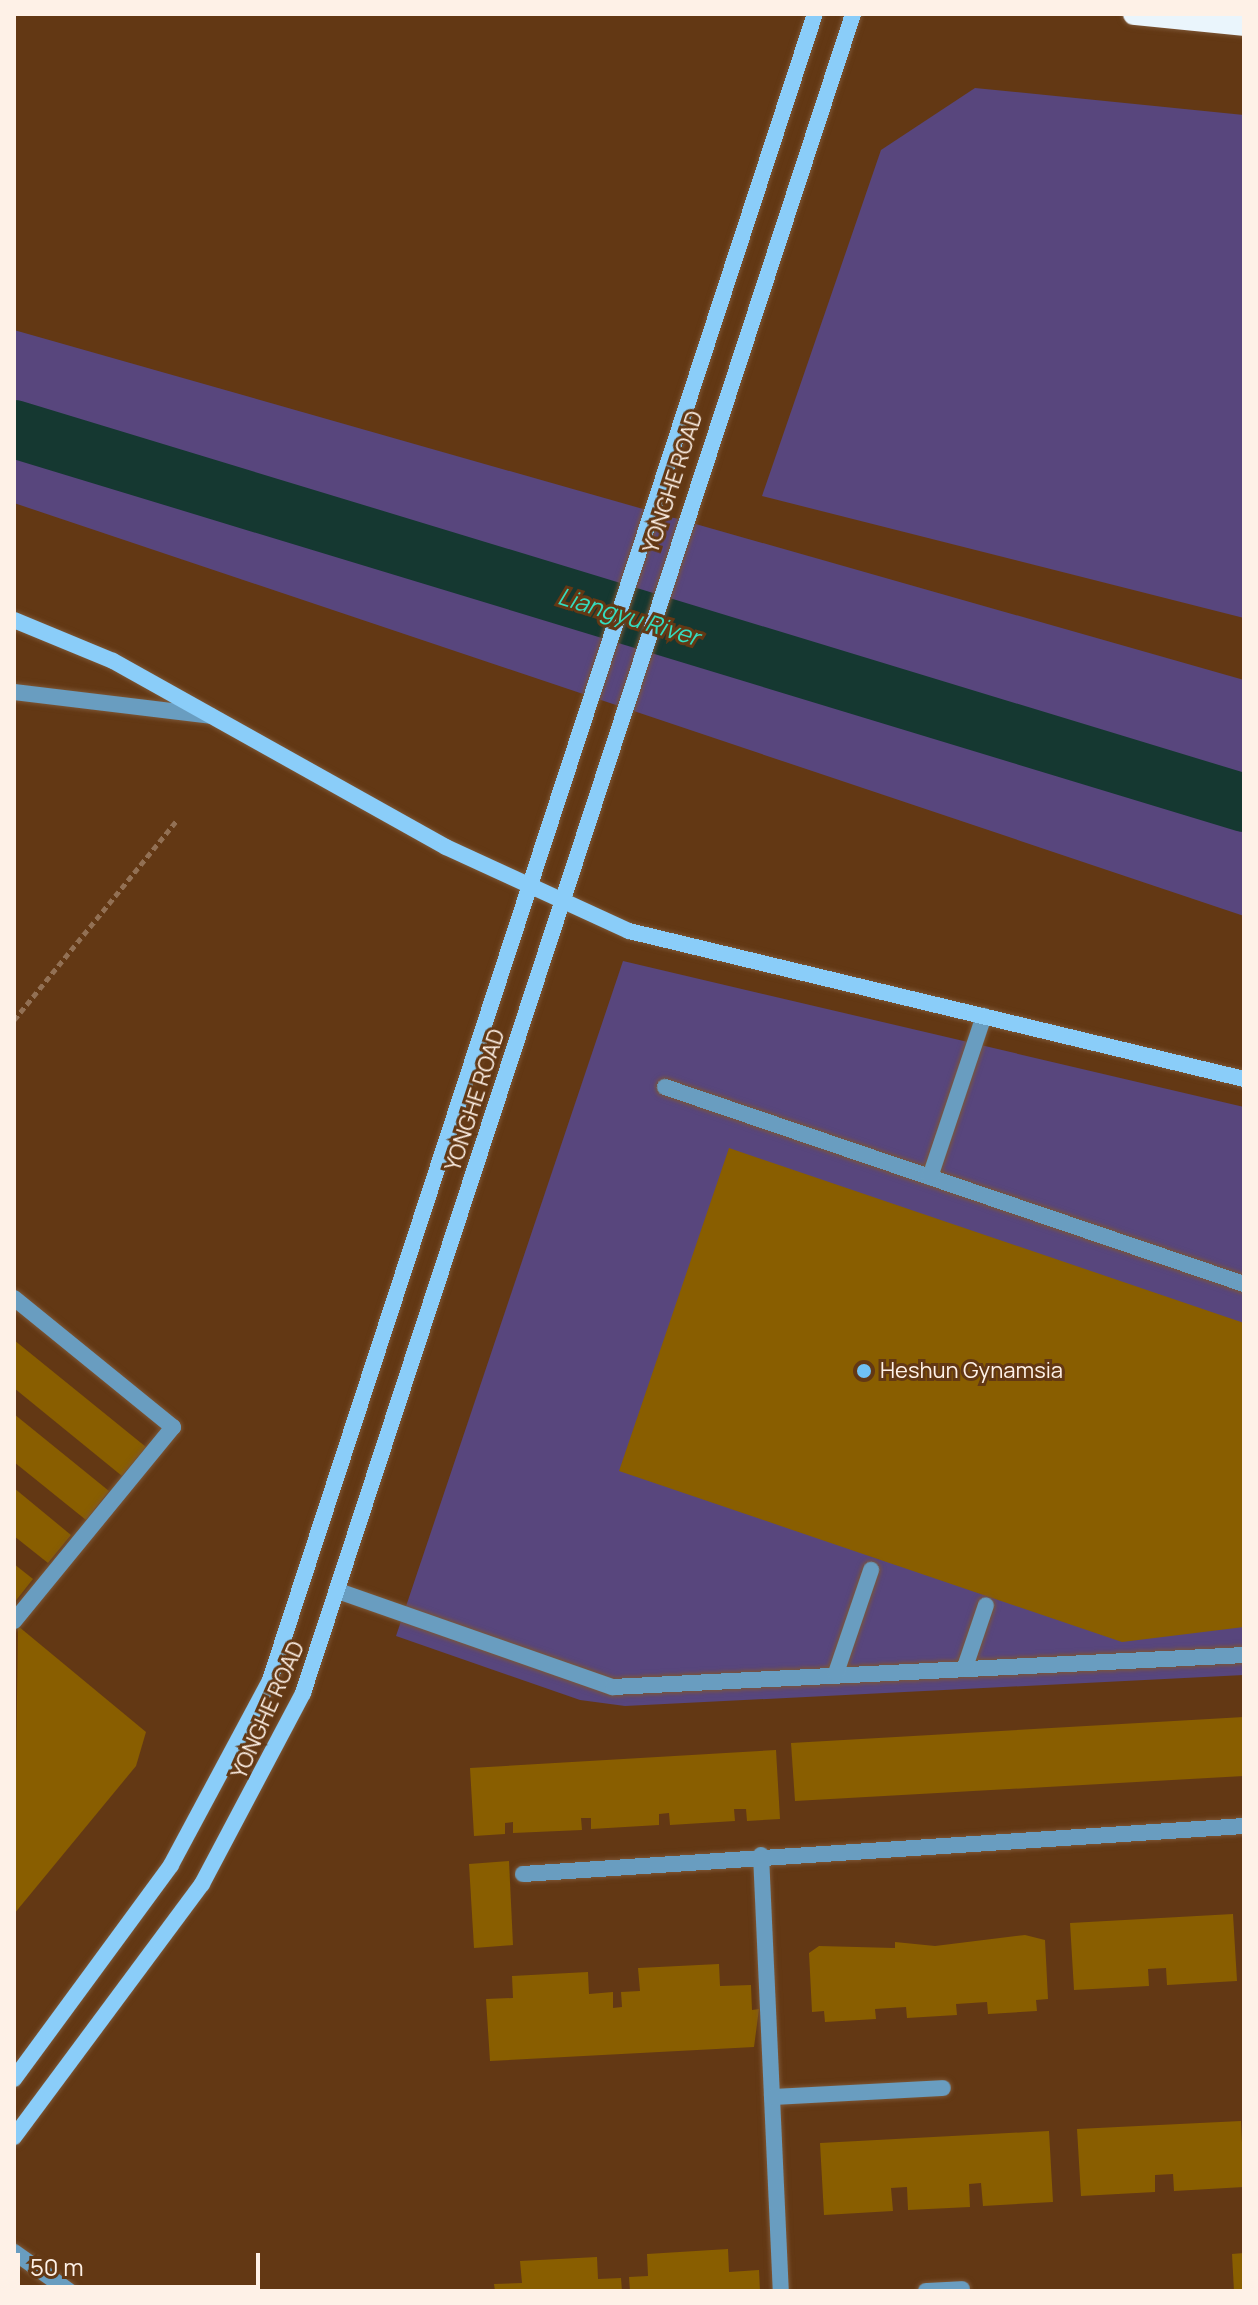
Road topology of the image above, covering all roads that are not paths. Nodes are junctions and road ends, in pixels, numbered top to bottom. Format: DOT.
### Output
graph roads {
  1 [pos="815,14"];
  2 [pos="853,14"];
  3 [pos="1134,14"];
  4 [pos="1244,25"];
  5 [pos="14,620"];
  6 [pos="14,692"];
  7 [pos="218,717"];
  8 [pos="528,886"];
  9 [pos="560,902"];
  10 [pos="984,1016"];
  11 [pos="1244,1079"];
  12 [pos="665,1087"];
  13 [pos="930,1177"];
  14 [pos="1244,1284"];
  15 [pos="14,1298"];
  16 [pos="871,1570"];
  17 [pos="341,1592"];
  18 [pos="986,1605"];
  19 [pos="14,1621"];
  20 [pos="1244,1655"];
  21 [pos="965,1667"];
  22 [pos="836,1673"];
  23 [pos="1244,1826"];
  24 [pos="761,1855"];
  25 [pos="523,1874"];
  26 [pos="14,2079"];
  27 [pos="943,2088"];
  28 [pos="772,2097"];
  29 [pos="14,2137"];
  30 [pos="14,2252"];
  31 [pos="962,2289"];
  32 [pos="69,2291"];
  33 [pos="781,2291"];
  34 [pos="926,2291"];
  1 -- 8 [label="main road, YONGHE ROAD"];
  2 -- 9 [label="main road, YONGHE ROAD"];
  3 -- 4 [label="highway"];
  5 -- 7 [label="main road"];
  6 -- 7 [label="street"];
  7 -- 8 [label="main road"];
  8 -- 9 [label="main road"];
  8 -- 26 [label="main road, YONGHE ROAD"];
  9 -- 10 [label="main road"];
  9 -- 17 [label="main road, YONGHE ROAD"];
  10 -- 11 [label="main road"];
  10 -- 13 [label="street"];
  12 -- 13 [label="street"];
  13 -- 14 [label="street"];
  15 -- 19 [label="street"];
  16 -- 22 [label="street"];
  17 -- 22 [label="street"];
  17 -- 29 [label="main road, YONGHE ROAD"];
  18 -- 21 [label="street"];
  20 -- 21 [label="street"];
  21 -- 22 [label="street"];
  23 -- 24 [label="street"];
  24 -- 25 [label="street"];
  24 -- 28 [label="street"];
  27 -- 28 [label="street"];
  28 -- 33 [label="street"];
  30 -- 32 [label="street"];
  31 -- 34 [label="street"];
}
